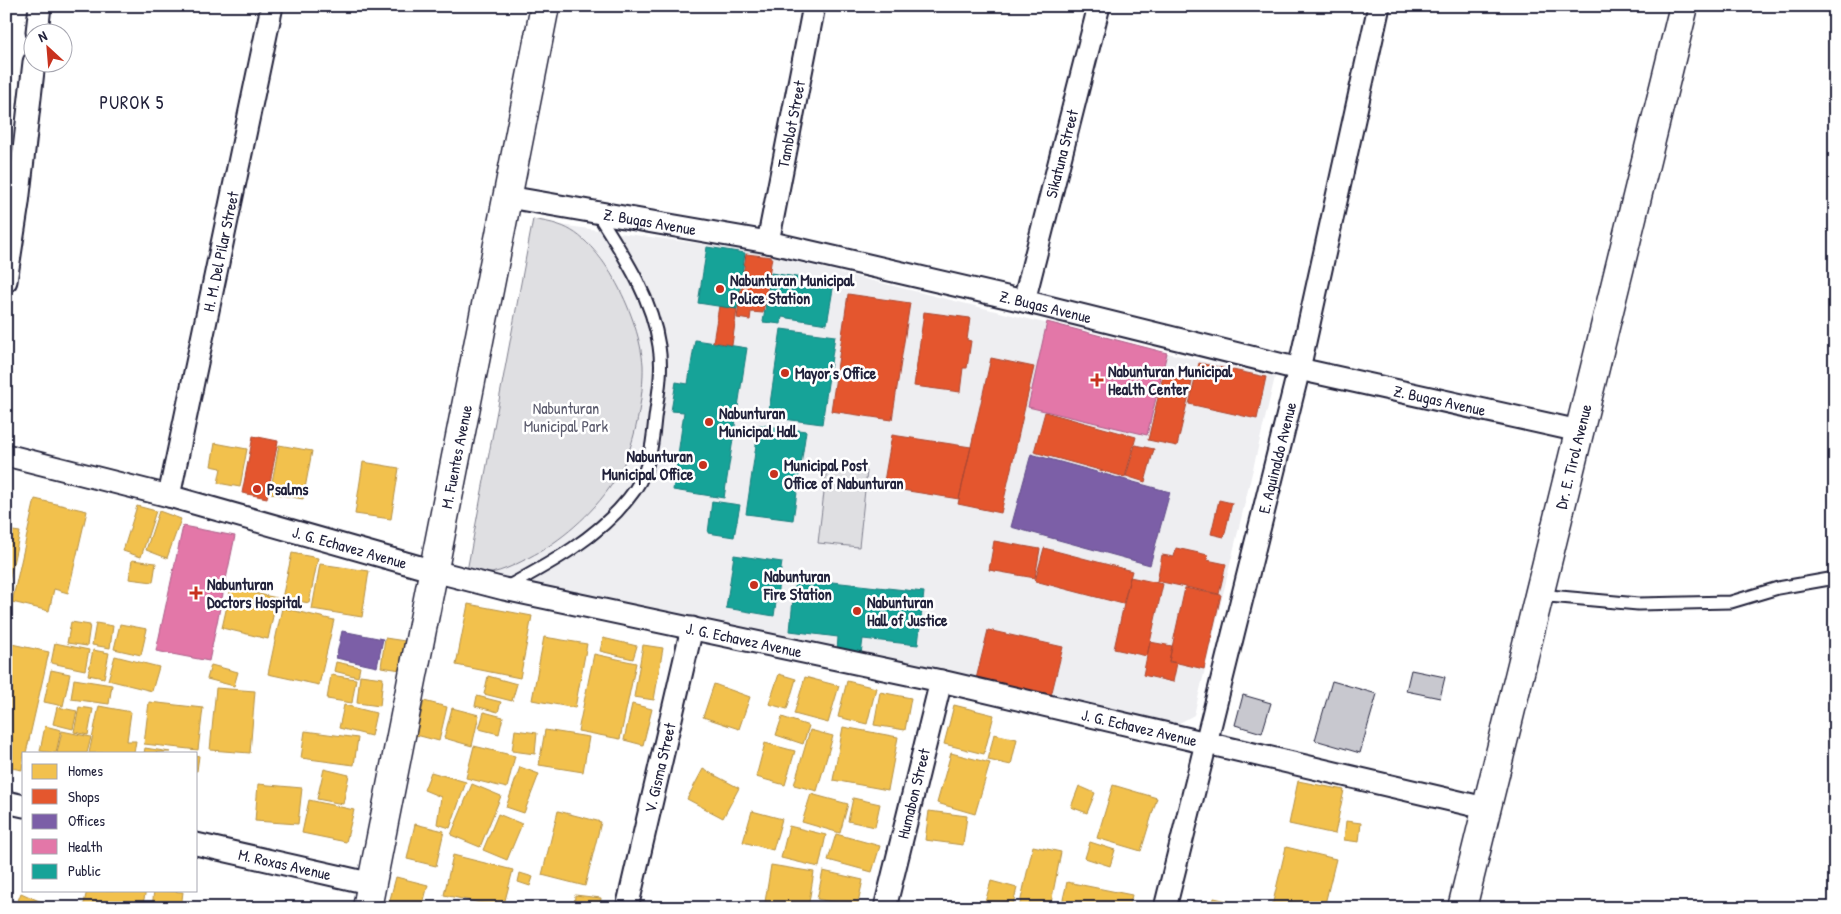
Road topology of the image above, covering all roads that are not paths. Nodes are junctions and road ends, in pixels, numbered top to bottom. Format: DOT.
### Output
graph roads {
  1 [pos="40,6"];
  2 [pos="272,6"];
  3 [pos="546,6"];
  4 [pos="814,6"];
  5 [pos="1099,6"];
  6 [pos="1379,6"];
  7 [pos="1684,6"];
  8 [pos="38,22"];
  9 [pos="33,72"];
  10 [pos="508,197"];
  11 [pos="597,212"];
  12 [pos="768,242"];
  13 [pos="6,281"];
  14 [pos="1024,301"];
  15 [pos="1299,369"];
  16 [pos="1579,431"];
  17 [pos="6,455"];
  18 [pos="169,496"];
  19 [pos="434,571"];
  20 [pos="1835,578"];
  21 [pos="504,589"];
  22 [pos="1538,595"];
  23 [pos="692,628"];
  24 [pos="941,681"];
  25 [pos="1206,743"];
  26 [pos="6,802"];
  27 [pos="22,806"];
  28 [pos="1486,808"];
  29 [pos="198,845"];
  30 [pos="370,896"];
  31 [pos="627,908"];
  32 [pos="885,908"];
  33 [pos="1165,908"];
  34 [pos="1462,908"];
  1 -- 8 [label="street"];
  2 -- 18 [label="street, H. M. Del Pilar Street"];
  3 -- 10 [label="main road, M. Fuentes Avenue"];
  4 -- 12 [label="street, Tamblot Street"];
  5 -- 14 [label="street, Sikatuna Street"];
  6 -- 15 [label="street, E. Aguinaldo Avenue"];
  7 -- 16 [label="main road, Dr. E. Tirol Avenue"];
  9 -- 13 [label="street"];
  10 -- 11 [label="street, Z. Bugas Avenue"];
  10 -- 19 [label="main road, M. Fuentes Avenue"];
  11 -- 12 [label="street, Z. Bugas Avenue"];
  11 -- 21 [label="lane"];
  12 -- 14 [label="street, Z. Bugas Avenue"];
  14 -- 15 [label="street, Z. Bugas Avenue"];
  15 -- 16 [label="street, Z. Bugas Avenue"];
  15 -- 25 [label="street, E. Aguinaldo Avenue"];
  16 -- 22 [label="main road, Dr. E. Tirol Avenue"];
  17 -- 18 [label="street, J. G. Echavez Avenue"];
  18 -- 19 [label="street, J. G. Echavez Avenue"];
  19 -- 21 [label="street, J. G. Echavez Avenue"];
  19 -- 30 [label="main road, M. Fuentes Avenue"];
  20 -- 22 [label="lane"];
  21 -- 23 [label="street, J. G. Echavez Avenue"];
  22 -- 28 [label="main road, Dr. E. Tirol Avenue"];
  23 -- 24 [label="street, J. G. Echavez Avenue"];
  23 -- 31 [label="street, V. Gisma Street"];
  24 -- 25 [label="street, J. G. Echavez Avenue"];
  24 -- 32 [label="street, Humabon Street"];
  25 -- 28 [label="street, J. G. Echavez Avenue"];
  25 -- 33 [label="street, E. Aguinaldo Avenue"];
  26 -- 27 [label="street"];
  28 -- 34 [label="main road, Dr. E. Tirol Avenue"];
  29 -- 30 [label="street, M. Roxas Avenue"];
}
